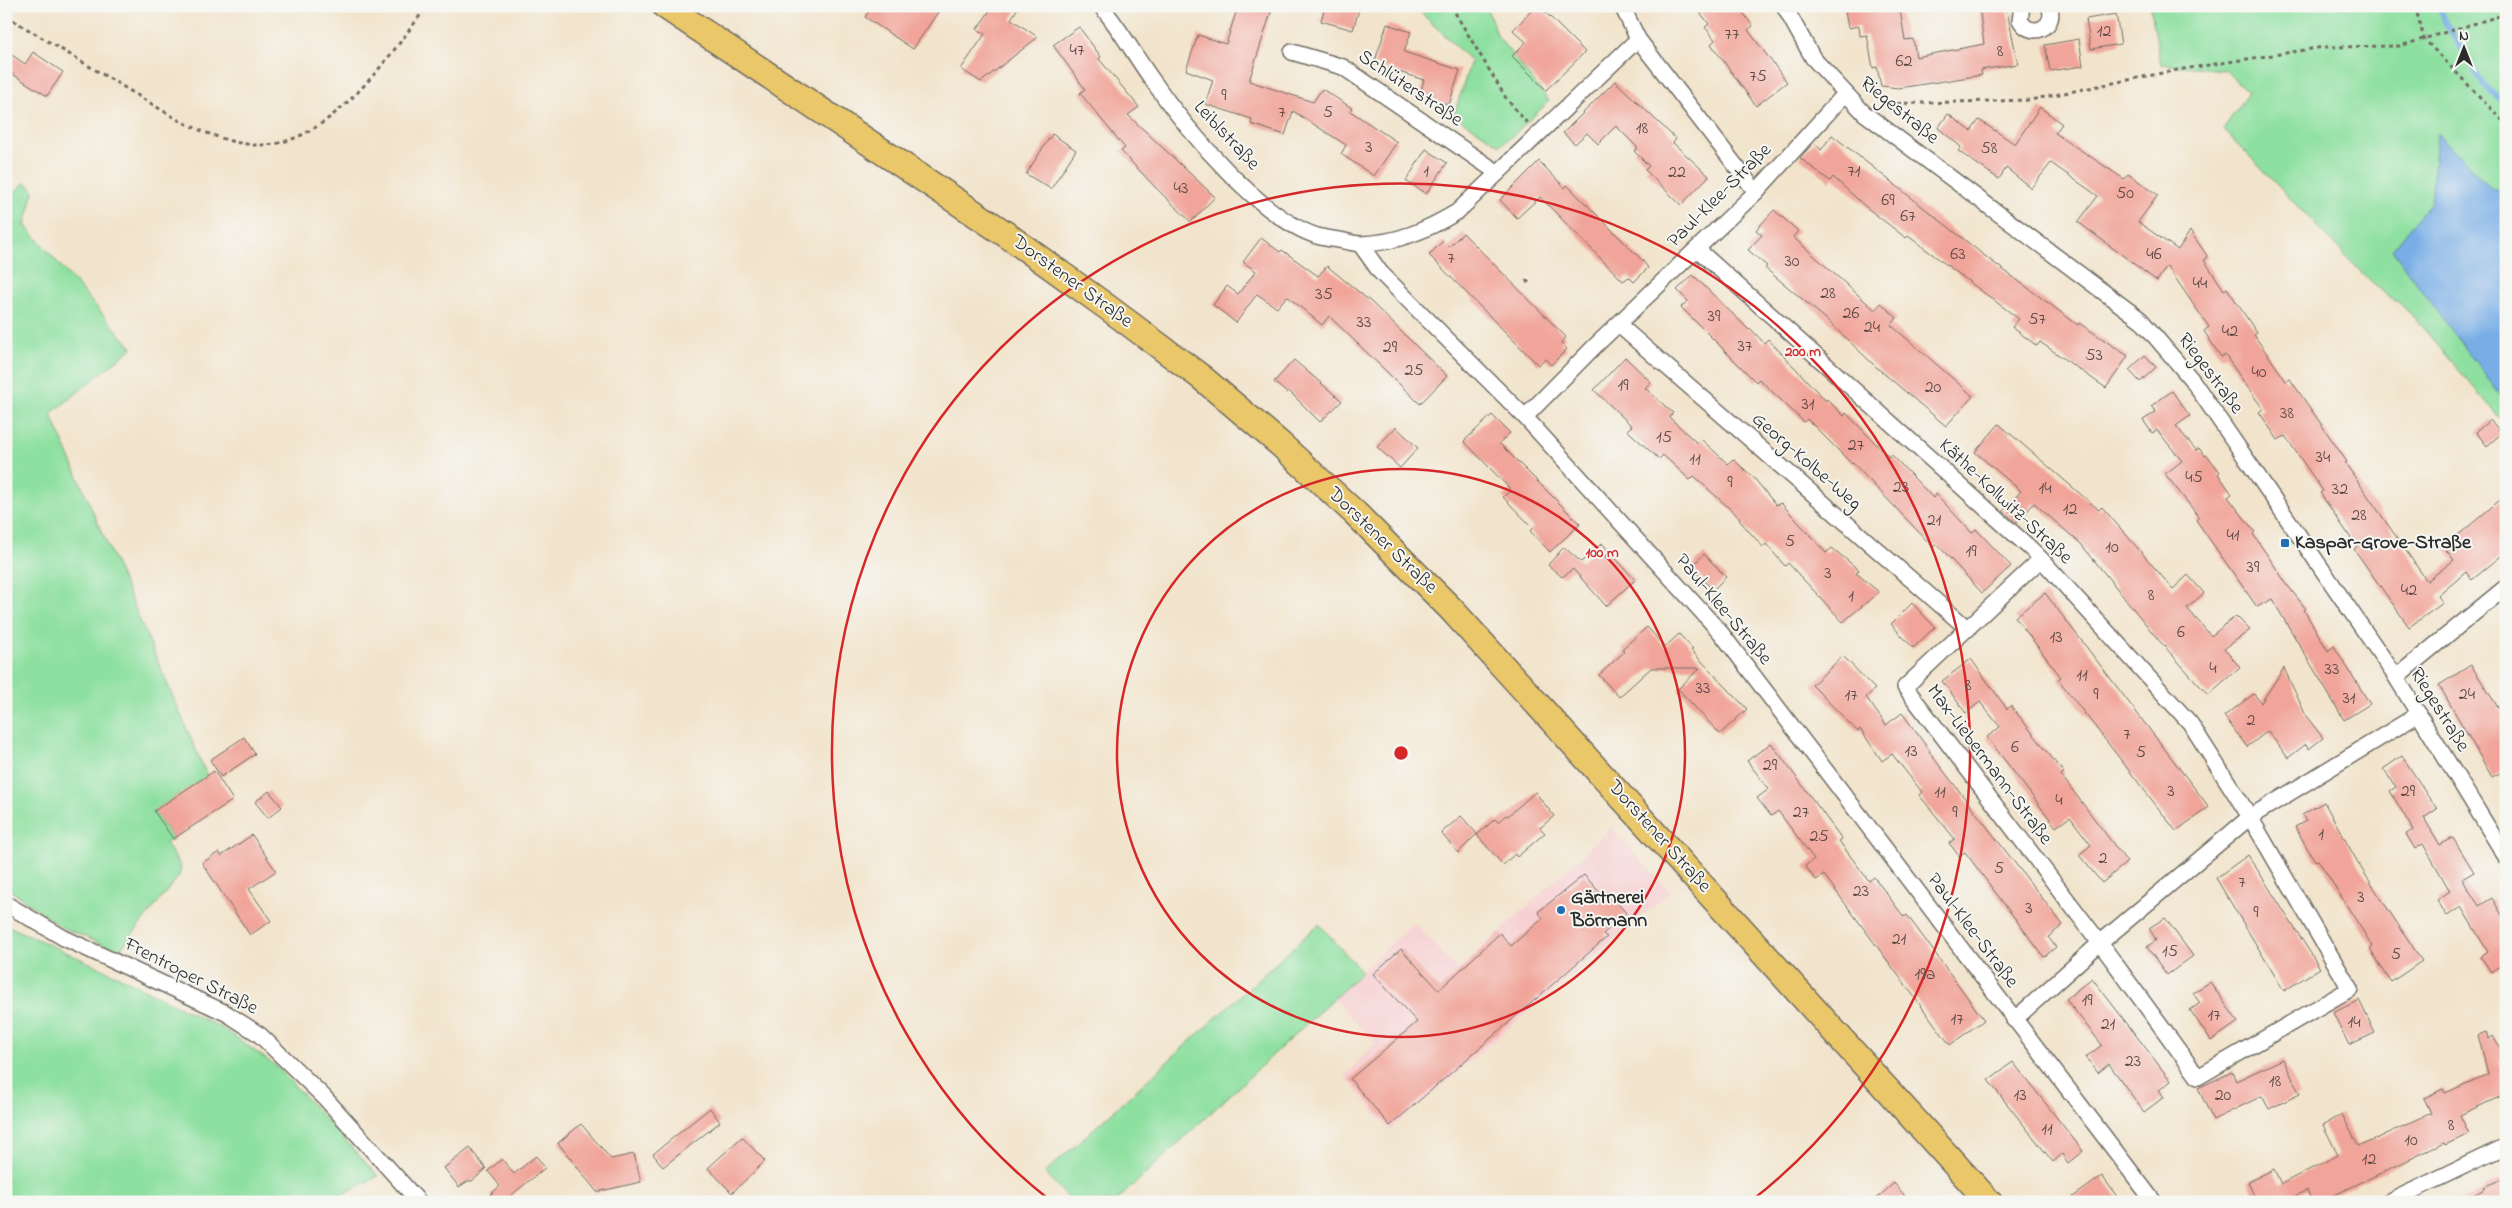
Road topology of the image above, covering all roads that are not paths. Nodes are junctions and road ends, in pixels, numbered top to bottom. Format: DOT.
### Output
graph roads {
  1 [pos="664,6"];
  2 [pos="1101,6"];
  3 [pos="1622,6"];
  4 [pos="1784,6"];
  5 [pos="2022,6"];
  6 [pos="2049,6"];
  7 [pos="1638,39"];
  8 [pos="1292,52"];
  9 [pos="1845,94"];
  10 [pos="1498,173"];
  11 [pos="1756,192"];
  12 [pos="1360,244"];
  13 [pos="1697,249"];
  14 [pos="1619,325"];
  15 [pos="1525,417"];
  16 [pos="2041,559"];
  17 [pos="2506,587"];
  18 [pos="1968,629"];
  19 [pos="2396,677"];
  20 [pos="2419,714"];
  21 [pos="2250,817"];
  22 [pos="2506,856"];
  23 [pos="6,904"];
  24 [pos="2100,943"];
  25 [pos="2014,1020"];
  26 [pos="2506,1146"];
  27 [pos="419,1202"];
  28 [pos="1989,1202"];
  29 [pos="2154,1202"];
  30 [pos="2389,1202"];
  1 -- 28 [label="main road, Dorstener Straße"];
  2 -- 12 [label="street, Leiblstraße"];
  3 -- 7 [label="street"];
  4 -- 9 [label="street, Riegestraße"];
  5 -- 6 [label="street"];
  7 -- 10 [label="street, Leiblstraße"];
  7 -- 11 [label="street"];
  8 -- 10 [label="street, Schlüterstraße"];
  9 -- 11 [label="street, Paul-Klee-Straße"];
  9 -- 19 [label="street, Riegestraße"];
  10 -- 12 [label="street, Leiblstraße"];
  11 -- 13 [label="street, Paul-Klee-Straße"];
  12 -- 15 [label="street"];
  13 -- 14 [label="street, Paul-Klee-Straße"];
  13 -- 16 [label="street, Käthe-Kollwitz-Straße"];
  14 -- 15 [label="street, Paul-Klee-Straße"];
  14 -- 18 [label="street, Georg-Kolbe-Weg"];
  15 -- 25 [label="street, Paul-Klee-Straße"];
  16 -- 18 [label="street, Max-Liebermann-Straße"];
  16 -- 21 [label="street, Käthe-Kollwitz-Straße"];
  17 -- 19 [label="street"];
  18 -- 24 [label="street, Max-Liebermann-Straße"];
  19 -- 20 [label="street, Riegestraße"];
  20 -- 21 [label="street"];
  20 -- 22 [label="street, Riegestraße"];
  21 -- 24 [label="street"];
  21 -- 24 [label="street, Käthe-Kollwitz-Straße"];
  23 -- 27 [label="street, Frentroper Straße"];
  24 -- 25 [label="street"];
  25 -- 29 [label="street, Paul-Klee-Straße"];
  26 -- 30 [label="street"];
}
